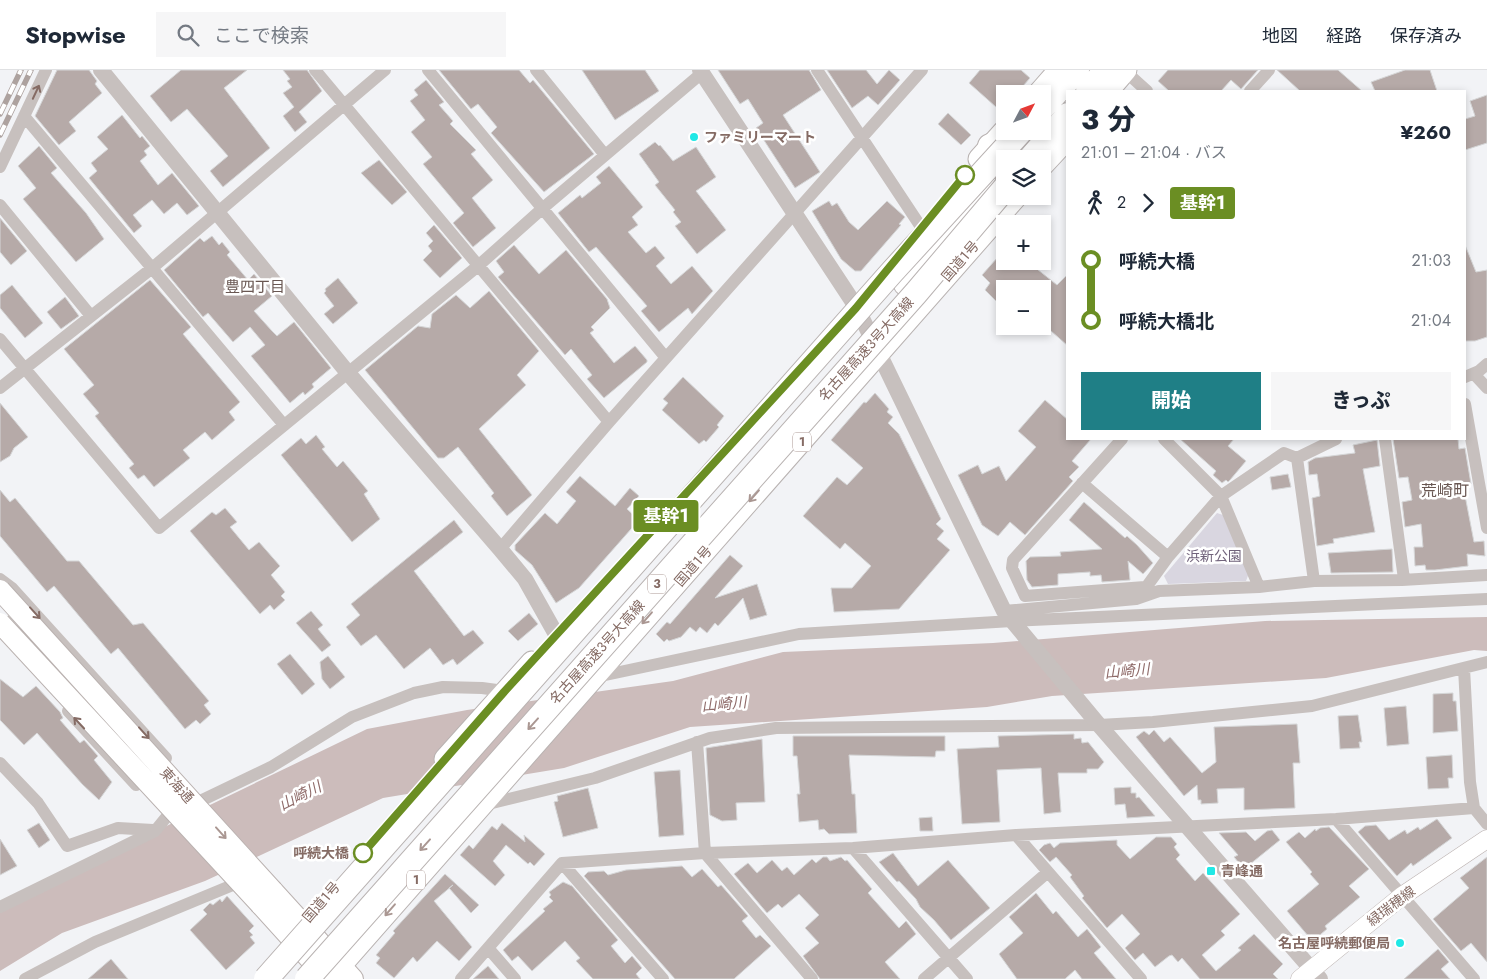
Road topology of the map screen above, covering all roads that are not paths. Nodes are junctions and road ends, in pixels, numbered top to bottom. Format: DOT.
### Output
graph roads {
  1 [pos="46,70"];
  2 [pos="101,70"];
  3 [pos="315,70"];
  4 [pos="385,70"];
  5 [pos="428,70"];
  6 [pos="536,70"];
  7 [pos="817,70"];
  8 [pos="922,70"];
  9 [pos="1059,70"];
  10 [pos="1077,70"];
  11 [pos="1119,70"];
  12 [pos="1269,70"];
  13 [pos="701,72"];
  14 [pos="1046,85"];
  15 [pos="1089,90"];
  16 [pos="1109,90"];
  17 [pos="1146,90"];
  18 [pos="1251,90"];
  19 [pos="1051,98"];
  20 [pos="344,105"];
  21 [pos="24,116"];
  22 [pos="1066,117"];
  23 [pos="862,139"];
  24 [pos="996,139"];
  25 [pos="996,140"];
  26 [pos="1013,140"];
  27 [pos="1066,140"];
  28 [pos="1038,150"];
  29 [pos="605,155"];
  30 [pos="1051,156"];
  31 [pos="0,167"];
  32 [pos="996,199"];
  33 [pos="0,205"];
  34 [pos="1009,205"];
  35 [pos="543,208"];
  36 [pos="217,211"];
  37 [pos="795,214"];
  38 [pos="921,227"];
  39 [pos="478,266"];
  40 [pos="151,269"];
  41 [pos="856,308"];
  42 [pos="91,316"];
  43 [pos="0,339"];
  44 [pos="880,354"];
  45 [pos="666,358"];
  46 [pos="1487,364"];
  47 [pos="25,368"];
  48 [pos="348,372"];
  49 [pos="1470,375"];
  50 [pos="0,388"];
  51 [pos="1487,388"];
  52 [pos="1466,410"];
  53 [pos="609,422"];
  54 [pos="284,426"];
  55 [pos="1121,440"];
  56 [pos="1165,440"];
  57 [pos="1334,440"];
  58 [pos="1385,440"];
  59 [pos="1296,458"];
  60 [pos="1082,483"];
  61 [pos="1221,496"];
  62 [pos="1487,528"];
  63 [pos="500,548"];
  64 [pos="1168,557"];
  65 [pos="1487,575"];
  66 [pos="0,579"];
  67 [pos="1404,579"];
  68 [pos="1314,581"];
  69 [pos="1146,587"];
  70 [pos="1259,587"];
  71 [pos="0,590"];
  72 [pos="1138,598"];
  73 [pos="1487,600"];
  74 [pos="1011,620"];
  75 [pos="0,623"];
  76 [pos="557,636"];
  77 [pos="0,637"];
  78 [pos="1487,662"];
  79 [pos="1464,668"];
  80 [pos="592,682"];
  81 [pos="500,696"];
  82 [pos="1097,722"];
  83 [pos="697,742"];
  84 [pos="0,763"];
  85 [pos="450,769"];
  86 [pos="194,804"];
  87 [pos="482,806"];
  88 [pos="1474,808"];
  89 [pos="173,809"];
  90 [pos="1336,819"];
  91 [pos="1487,824"];
  92 [pos="1188,827"];
  93 [pos="155,831"];
  94 [pos="1016,835"];
  95 [pos="1487,839"];
  96 [pos="853,848"];
  97 [pos="705,853"];
  98 [pos="562,864"];
  99 [pos="1048,872"];
  100 [pos="240,882"];
  101 [pos="1402,896"];
  102 [pos="267,897"];
  103 [pos="0,907"];
  104 [pos="297,930"];
  105 [pos="488,948"];
  106 [pos="949,958"];
  107 [pos="338,976"];
  108 [pos="1310,976"];
  109 [pos="25,979"];
  110 [pos="253,979"];
  111 [pos="266,979"];
  112 [pos="307,979"];
  113 [pos="461,979"];
  114 [pos="514,979"];
  115 [pos="663,979"];
  116 [pos="812,979"];
  117 [pos="924,979"];
  118 [pos="967,979"];
  119 [pos="1141,979"];
  120 [pos="1474,979"];
  21 -- 1 [label="street, one-way"];
  2 -- 36 [label="street"];
  3 -- 20 [label="street"];
  4 -- 20 [label="street"];
  5 -- 35 [label="street"];
  6 -- 29 [label="street"];
  7 -- 23 [label="street"];
  8 -- 23 [label="street"];
  9 -- 14 [label="highway"];
  10 -- 19 [label="highway"];
  11 -- 15 [label="highway"];
  11 -- 16 [label="highway"];
  11 -- 17 [label="street"];
  12 -- 18 [label="street"];
  13 -- 29 [label="street"];
  13 -- 37 [label="street"];
  20 -- 36 [label="street"];
  20 -- 39 [label="street"];
  21 -- 31 [label="street"];
  21 -- 40 [label="street"];
  22 -- 28 [label="highway"];
  23 -- 37 [label="street"];
  23 -- 38 [label="street"];
  24 -- 38 [label="highway, 国道1号"];
  25 -- 85 [label="highway, bridge"];
  26 -- 85 [label="highway, 3, bridge"];
  27 -- 30 [label="highway"];
  29 -- 35 [label="street"];
  32 -- 112 [label="highway, 名古屋高速3号大高線 / 3, one-way, bridge"];
  33 -- 42 [label="street"];
  34 -- 44 [label="highway, 国道1号 / 1"];
  35 -- 39 [label="street"];
  35 -- 45 [label="street"];
  36 -- 40 [label="street"];
  36 -- 48 [label="street"];
  37 -- 41 [label="street"];
  37 -- 45 [label="street"];
  38 -- 41 [label="highway, 国道1号"];
  39 -- 48 [label="street"];
  39 -- 53 [label="street"];
  40 -- 42 [label="street"];
  40 -- 54 [label="street"];
  41 -- 44 [label="street"];
  41 -- 76 [label="highway, 国道1号"];
  42 -- 47 [label="street"];
  43 -- 47 [label="street"];
  44 -- 74 [label="street"];
  44 -- 80 [label="highway, 国道1号 / 1, one-way"];
  45 -- 53 [label="street"];
  46 -- 49 [label="street"];
  47 -- 50 [label="street"];
  47 -- 54 [label="street"];
  48 -- 54 [label="street"];
  48 -- 63 [label="street"];
  49 -- 51 [label="street"];
  52 -- 62 [label="street"];
  53 -- 63 [label="street"];
  55 -- 60 [label="street"];
  56 -- 61 [label="street"];
  57 -- 59 [label="street"];
  58 -- 67 [label="street"];
  59 -- 61 [label="street"];
  59 -- 68 [label="street"];
  60 -- 64 [label="street"];
  60 -- 69 [label="street"];
  61 -- 64 [label="street"];
  61 -- 70 [label="street"];
  63 -- 76 [label="street"];
  64 -- 69 [label="street"];
  65 -- 67 [label="street"];
  66 -- 77 [label="street, one-way"];
  67 -- 68 [label="street"];
  68 -- 70 [label="street"];
  69 -- 72 [label="street"];
  70 -- 72 [label="street"];
  71 -- 86 [label="main road, 東海通, bridge"];
  72 -- 74 [label="street"];
  73 -- 74 [label="street"];
  74 -- 80 [label="street"];
  74 -- 82 [label="street"];
  75 -- 89 [label="main road, 東海通, bridge"];
  76 -- 81 [label="highway, 国道1号"];
  78 -- 79 [label="street"];
  79 -- 82 [label="street"];
  79 -- 88 [label="street"];
  80 -- 87 [label="highway, 国道1号 / 1"];
  81 -- 86 [label="street"];
  81 -- 104 [label="highway, 国道1号"];
  82 -- 83 [label="street"];
  82 -- 92 [label="street"];
  83 -- 87 [label="street"];
  83 -- 97 [label="street"];
  84 -- 93 [label="street"];
  85 -- 111 [label="highway, 3, bridge"];
  86 -- 102 [label="main road, 東海通, one-way, bridge"];
  87 -- 107 [label="highway, 国道1号 / 1, one-way"];
  88 -- 90 [label="street"];
  88 -- 91 [label="street"];
  89 -- 93 [label="street"];
  89 -- 100 [label="main road, 東海通, bridge"];
  90 -- 92 [label="street"];
  90 -- 101 [label="street"];
  92 -- 94 [label="street"];
  92 -- 108 [label="street"];
  93 -- 103 [label="street"];
  94 -- 96 [label="street"];
  94 -- 99 [label="street"];
  95 -- 101 [label="main road, 緑瑞穂線"];
  96 -- 97 [label="street"];
  96 -- 106 [label="street"];
  97 -- 98 [label="street"];
  97 -- 116 [label="street"];
  98 -- 105 [label="street"];
  98 -- 115 [label="street"];
  99 -- 106 [label="street"];
  99 -- 119 [label="street"];
  100 -- 102 [label="main road, 東海通, bridge"];
  100 -- 109 [label="street"];
  101 -- 108 [label="main road, 緑瑞穂線"];
  101 -- 120 [label="street"];
  102 -- 104 [label="main road, 東海通"];
  104 -- 107 [label="main road, 東海通"];
  104 -- 110 [label="highway, 国道1号"];
  105 -- 113 [label="street"];
  105 -- 114 [label="street"];
  106 -- 117 [label="street"];
  106 -- 118 [label="street"];
}
